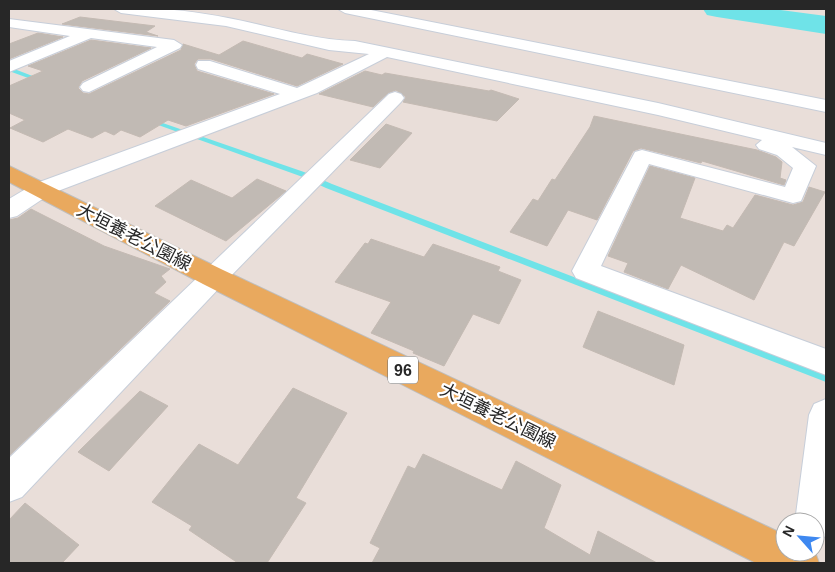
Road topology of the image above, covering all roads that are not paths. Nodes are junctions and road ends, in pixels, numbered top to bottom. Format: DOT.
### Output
graph roads {
  1 [pos="121,9"];
  2 [pos="201,9"];
  3 [pos="345,9"];
  4 [pos="32,12"];
  5 [pos="9,22"];
  6 [pos="89,34"];
  7 [pos="385,52"];
  8 [pos="204,65"];
  9 [pos="9,67"];
  10 [pos="89,87"];
  11 [pos="298,94"];
  12 [pos="395,98"];
  13 [pos="826,106"];
  14 [pos="706,120"];
  15 [pos="778,121"];
  16 [pos="826,149"];
  17 [pos="9,173"];
  18 [pos="42,189"];
  19 [pos="9,210"];
  20 [pos="213,277"];
  21 [pos="826,362"];
  22 [pos="826,415"];
  23 [pos="9,484"];
  24 [pos="815,512"];
  25 [pos="760,554"];
  26 [pos="799,563"];
  1 -- 7 [label="street"];
  2 -- 15 [label="street"];
  3 -- 13 [label="street"];
  4 -- 5 [label="street"];
  5 -- 6 [label="street"];
  6 -- 9 [label="street"];
  6 -- 10 [label="street"];
  7 -- 11 [label="street"];
  7 -- 14 [label="street"];
  8 -- 11 [label="street"];
  11 -- 18 [label="street"];
  12 -- 20 [label="street"];
  14 -- 16 [label="street"];
  14 -- 21 [label="street"];
  17 -- 18 [label="main road, 大垣養老公園線 / 96"];
  18 -- 19 [label="street"];
  18 -- 20 [label="main road, 大垣養老公園線 / 96"];
  20 -- 23 [label="street"];
  20 -- 25 [label="main road, 大垣養老公園線 / 96"];
  22 -- 24 [label="street"];
  25 -- 26 [label="main road, 大垣養老公園線 / 96"];
}
